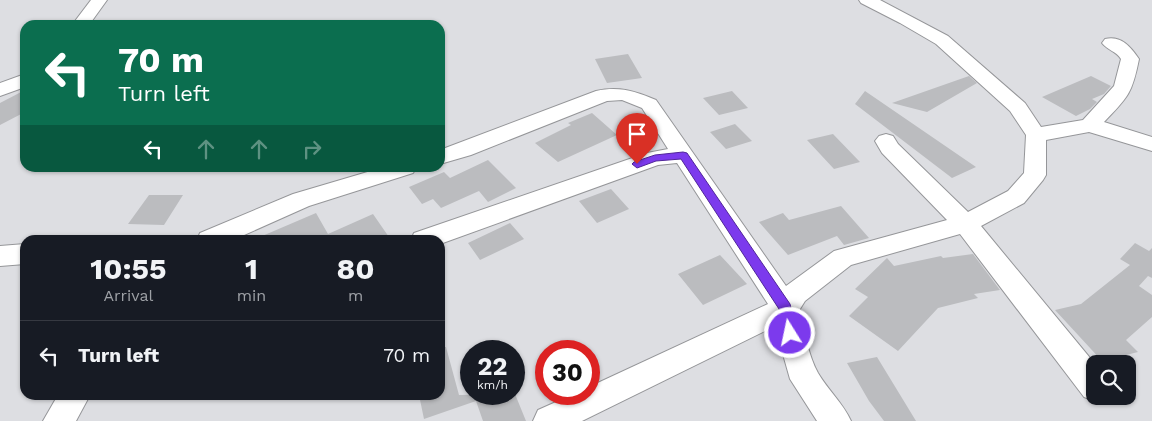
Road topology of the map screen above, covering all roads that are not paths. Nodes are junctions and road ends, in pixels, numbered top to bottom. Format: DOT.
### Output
graph roads {
  1 [pos="99,0"];
  2 [pos="867,0"];
  3 [pos="84,20"];
  4 [pos="1111,43"];
  5 [pos="20,82"];
  6 [pos="0,90"];
  7 [pos="1090,125"];
  8 [pos="1036,135"];
  9 [pos="886,141"];
  10 [pos="1152,144"];
  11 [pos="445,155"];
  12 [pos="683,155"];
  13 [pos="392,172"];
  14 [pos="965,224"];
  15 [pos="220,235"];
  16 [pos="437,235"];
  17 [pos="20,254"];
  18 [pos="0,256"];
  19 [pos="786,308"];
  20 [pos="1086,376"];
  21 [pos="72,400"];
  22 [pos="59,421"];
  23 [pos="549,421"];
  24 [pos="835,421"];
  1 -- 3 [label="street"];
  2 -- 8 [label="street"];
  4 -- 7 [label="street"];
  5 -- 6 [label="street"];
  7 -- 8 [label="street"];
  7 -- 10 [label="street"];
  8 -- 14 [label="street"];
  9 -- 14 [label="street"];
  11 -- 12 [label="street"];
  12 -- 16 [label="street"];
  12 -- 19 [label="street"];
  13 -- 15 [label="street"];
  14 -- 19 [label="street"];
  14 -- 20 [label="street"];
  17 -- 18 [label="street"];
  19 -- 23 [label="street"];
  19 -- 24 [label="street"];
  21 -- 22 [label="street"];
}
